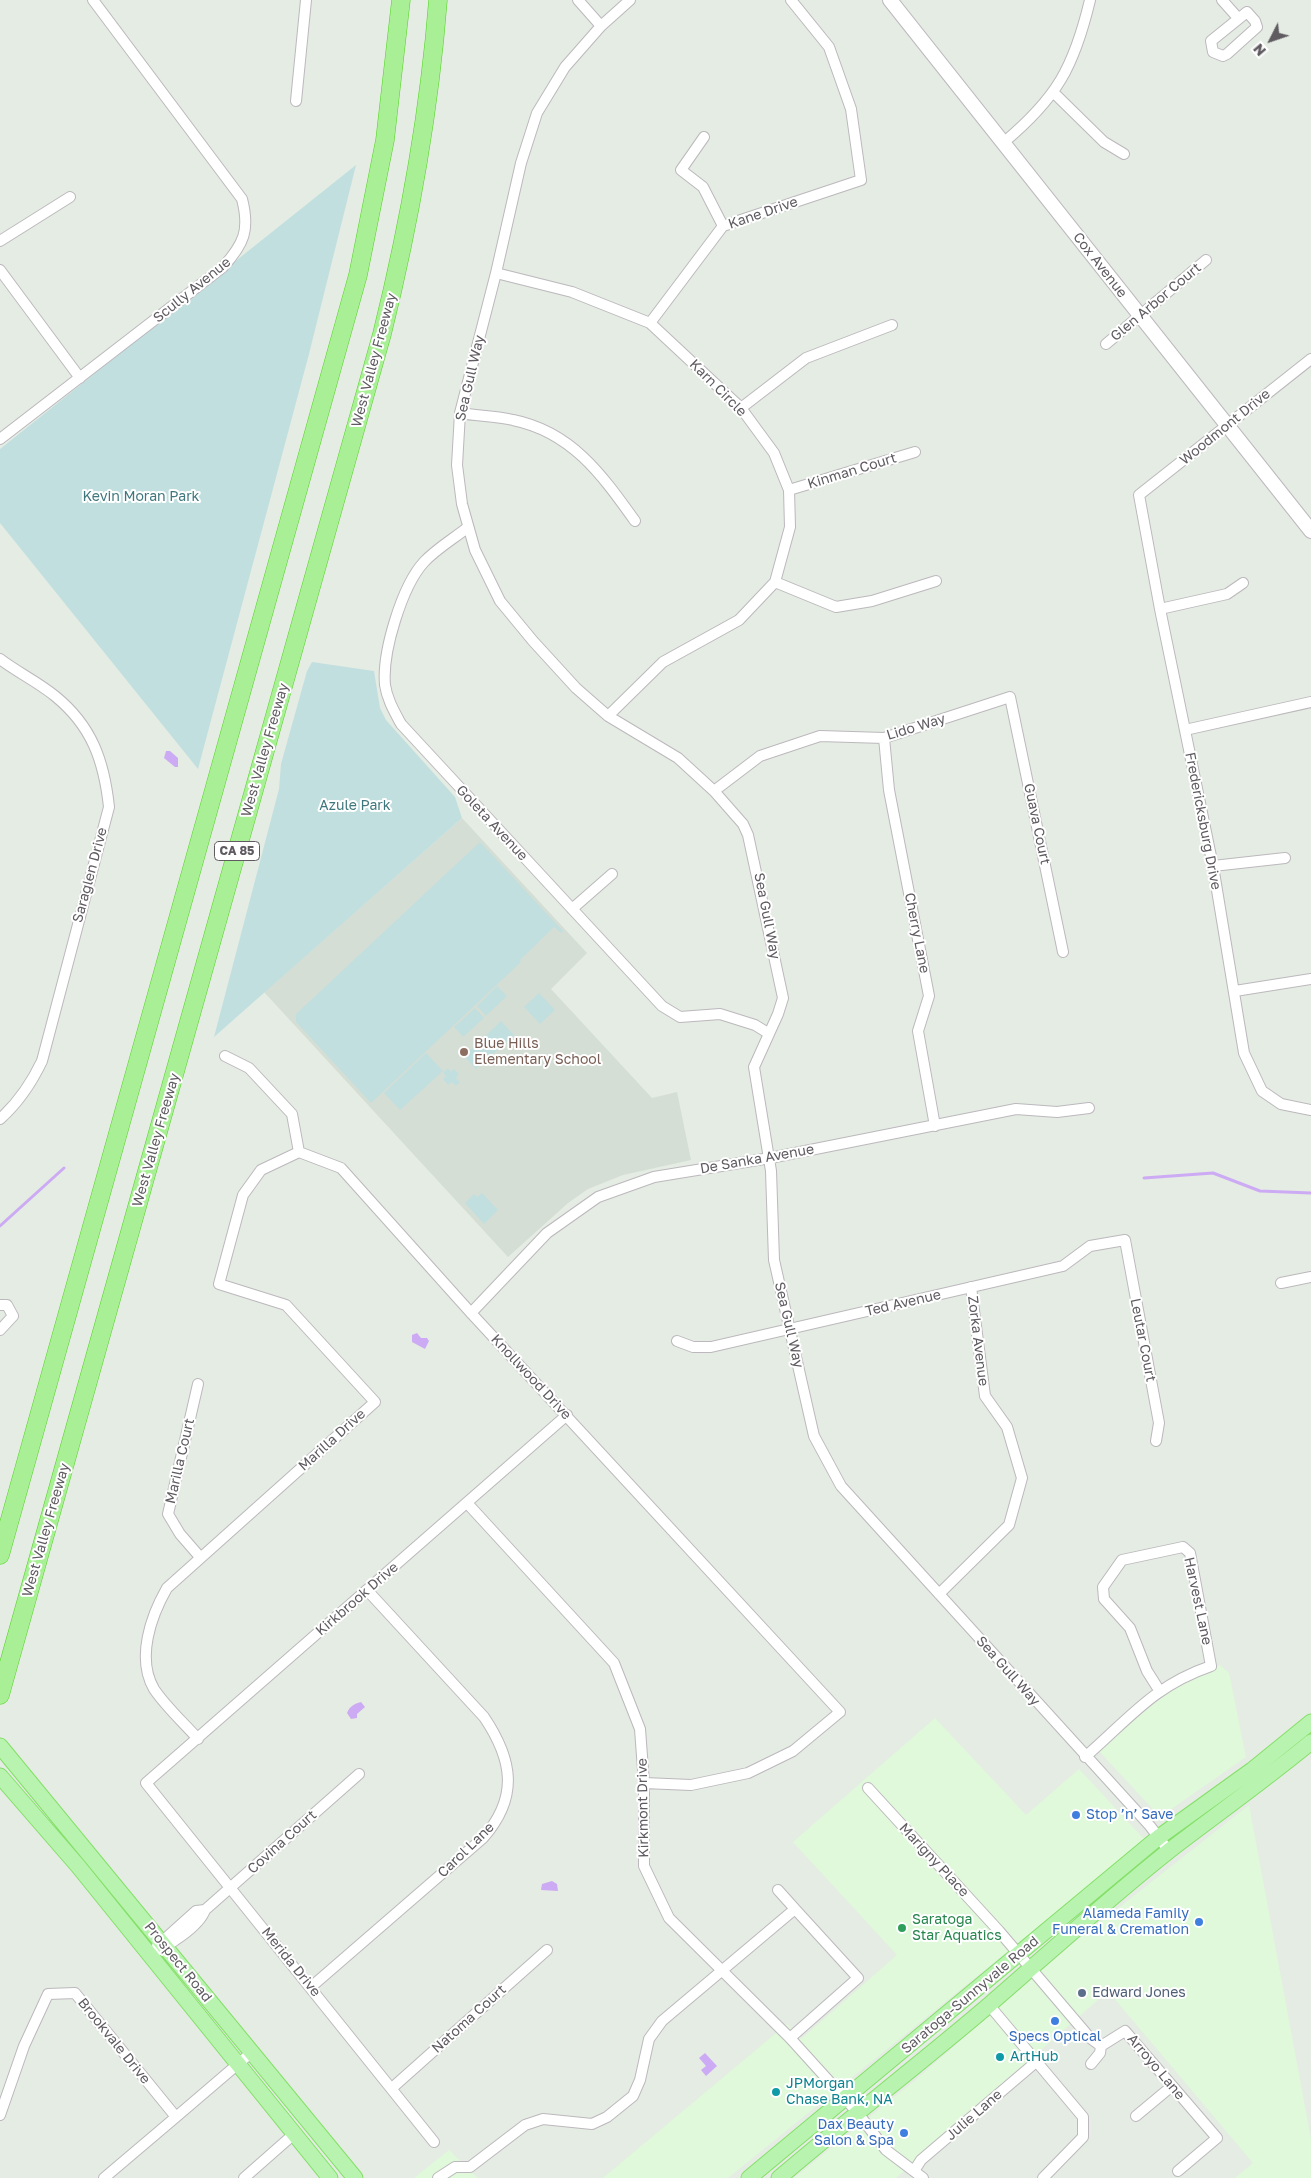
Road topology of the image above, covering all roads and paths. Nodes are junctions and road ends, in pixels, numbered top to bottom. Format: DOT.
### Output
graph roads {
  1 [pos="94,0"];
  2 [pos="306,0"];
  3 [pos="401,0"];
  4 [pos="438,0"];
  5 [pos="578,0"];
  6 [pos="630,0"];
  7 [pos="791,0"];
  8 [pos="890,0"];
  9 [pos="1090,0"];
  10 [pos="1222,0"];
  11 [pos="1238,18"];
  12 [pos="601,26"];
  13 [pos="1054,93"];
  14 [pos="296,101"];
  15 [pos="704,137"];
  16 [pos="1003,143"];
  17 [pos="1124,154"];
  18 [pos="70,197"];
  19 [pos="723,226"];
  20 [pos="0,241"];
  21 [pos="1206,260"];
  22 [pos="0,270"];
  23 [pos="496,273"];
  24 [pos="1140,316"];
  25 [pos="650,323"];
  26 [pos="892,325"];
  27 [pos="1106,344"];
  28 [pos="1311,359"];
  29 [pos="80,378"];
  30 [pos="740,408"];
  31 [pos="460,414"];
  32 [pos="1228,426"];
  33 [pos="0,439"];
  34 [pos="915,452"];
  35 [pos="789,490"];
  36 [pos="1139,496"];
  37 [pos="635,521"];
  38 [pos="467,528"];
  39 [pos="1311,531"];
  40 [pos="936,581"];
  41 [pos="775,582"];
  42 [pos="1243,584"];
  43 [pos="1160,609"];
  44 [pos="0,659"];
  45 [pos="1010,697"];
  46 [pos="1311,702"];
  47 [pos="608,716"];
  48 [pos="1185,730"];
  49 [pos="884,738"];
  50 [pos="714,791"];
  51 [pos="1285,858"];
  52 [pos="1213,866"];
  53 [pos="612,874"];
  54 [pos="572,909"];
  55 [pos="1063,952"];
  56 [pos="1311,979"];
  57 [pos="1235,991"];
  58 [pos="768,1033"];
  59 [pos="226,1056"];
  60 [pos="1089,1108"];
  61 [pos="1311,1110"];
  62 [pos="0,1119"];
  63 [pos="935,1126"];
  64 [pos="299,1152"];
  65 [pos="770,1158"];
  66 [pos="1124,1240"];
  67 [pos="1311,1277"];
  68 [pos="1281,1283"];
  69 [pos="971,1287"];
  70 [pos="0,1305"];
  71 [pos="471,1313"];
  72 [pos="0,1330"];
  73 [pos="790,1330"];
  74 [pos="677,1341"];
  75 [pos="198,1384"];
  76 [pos="567,1415"];
  77 [pos="1156,1440"];
  78 [pos="467,1503"];
  79 [pos="0,1555"];
  80 [pos="200,1557"];
  81 [pos="367,1590"];
  82 [pos="939,1594"];
  83 [pos="1160,1690"];
  84 [pos="0,1695"];
  85 [pos="1311,1722"];
  86 [pos="198,1739"];
  87 [pos="1311,1742"];
  88 [pos="0,1746"];
  89 [pos="1086,1757"];
  90 [pos="359,1774"];
  91 [pos="2,1778"];
  92 [pos="146,1782"];
  93 [pos="644,1783"];
  94 [pos="868,1788"];
  95 [pos="1159,1837"];
  96 [pos="1169,1851"];
  97 [pos="231,1887"];
  98 [pos="778,1890"];
  99 [pos="795,1908"];
  100 [pos="164,1944"];
  101 [pos="547,1950"];
  102 [pos="150,1954"];
  103 [pos="1018,1954"];
  104 [pos="1029,1968"];
  105 [pos="722,1972"];
  106 [pos="311,1987"];
  107 [pos="989,2005"];
  108 [pos="790,2038"];
  109 [pos="1101,2046"];
  110 [pos="252,2052"];
  111 [pos="1036,2062"];
  112 [pos="238,2063"];
  113 [pos="1090,2064"];
  114 [pos="1172,2086"];
  115 [pos="392,2088"];
  116 [pos="844,2099"];
  117 [pos="857,2112"];
  118 [pos="0,2115"];
  119 [pos="1136,2116"];
  120 [pos="176,2117"];
  121 [pos="294,2134"];
  122 [pos="434,2142"];
  123 [pos="914,2171"];
  124 [pos="1178,2171"];
  125 [pos="104,2178"];
  126 [pos="244,2178"];
  127 [pos="330,2178"];
  128 [pos="355,2178"];
  129 [pos="438,2178"];
  130 [pos="749,2178"];
  131 [pos="779,2178"];
  132 [pos="923,2178"];
  133 [pos="1043,2178"];
  1 -- 29 [label="street, Scully Avenue"];
  2 -- 14 [label="street"];
  3 -- 79 [label="highway, CA 85"];
  4 -- 84 [label="highway, West Valley Freeway / CA 85"];
  5 -- 12 [label="street"];
  6 -- 12 [label="street, Sea Gull Way"];
  7 -- 19 [label="street, Kane Drive"];
  8 -- 16 [label="main road, Cox Avenue"];
  9 -- 13 [label="street"];
  10 -- 11 [label="street"];
  11 -- 11 [label="street"];
  12 -- 23 [label="street, Sea Gull Way"];
  13 -- 16 [label="street"];
  13 -- 17 [label="street"];
  15 -- 19 [label="street"];
  16 -- 24 [label="main road, Cox Avenue"];
  18 -- 20 [label="street"];
  19 -- 25 [label="street, Kane Drive"];
  21 -- 24 [label="street, Glen Arbor Court"];
  22 -- 29 [label="street"];
  23 -- 25 [label="street, Karn Circle"];
  23 -- 31 [label="street, Sea Gull Way"];
  24 -- 27 [label="street, Glen Arbor Court"];
  24 -- 32 [label="main road, Cox Avenue"];
  25 -- 30 [label="street, Karn Circle"];
  26 -- 30 [label="street"];
  28 -- 32 [label="street, Woodmont Drive"];
  29 -- 33 [label="street, Scully Avenue"];
  30 -- 35 [label="street, Karn Circle"];
  31 -- 37 [label="street"];
  31 -- 38 [label="street, Sea Gull Way"];
  32 -- 36 [label="street, Woodmont Drive"];
  32 -- 39 [label="main road, Cox Avenue"];
  34 -- 35 [label="street, Kinman Court"];
  35 -- 41 [label="street, Karn Circle"];
  36 -- 43 [label="street, Fredericksburg Drive"];
  38 -- 47 [label="street, Sea Gull Way"];
  38 -- 54 [label="street, Goleta Avenue"];
  40 -- 41 [label="street"];
  41 -- 47 [label="street, Karn Circle"];
  42 -- 43 [label="street"];
  43 -- 48 [label="street, Fredericksburg Drive"];
  44 -- 62 [label="street, Saraglen Drive"];
  45 -- 49 [label="street, Lido Way"];
  45 -- 55 [label="street, Guava Court"];
  46 -- 48 [label="street"];
  47 -- 50 [label="street, Sea Gull Way"];
  48 -- 52 [label="street, Fredericksburg Drive"];
  49 -- 50 [label="street, Lido Way"];
  49 -- 63 [label="street, Cherry Lane"];
  50 -- 58 [label="street, Sea Gull Way"];
  51 -- 52 [label="street"];
  52 -- 57 [label="street, Fredericksburg Drive"];
  53 -- 54 [label="street"];
  54 -- 58 [label="street, Goleta Avenue"];
  56 -- 57 [label="street"];
  57 -- 61 [label="street, Fredericksburg Drive"];
  58 -- 65 [label="street, Sea Gull Way"];
  59 -- 64 [label="street"];
  60 -- 63 [label="street, De Sanka Avenue"];
  63 -- 65 [label="street, De Sanka Avenue"];
  64 -- 71 [label="street, Knollwood Drive"];
  64 -- 80 [label="street, Marilla Drive"];
  65 -- 71 [label="street, De Sanka Avenue"];
  65 -- 73 [label="street, Sea Gull Way"];
  66 -- 69 [label="street, Ted Avenue"];
  66 -- 77 [label="street, Leutar Court"];
  67 -- 68 [label="street"];
  69 -- 73 [label="street, Ted Avenue"];
  69 -- 82 [label="street, Zorka Avenue"];
  70 -- 72 [label="street"];
  71 -- 76 [label="street, Knollwood Drive"];
  73 -- 74 [label="street, Ted Avenue"];
  73 -- 82 [label="street, Sea Gull Way"];
  75 -- 80 [label="street, Marilla Court"];
  76 -- 78 [label="street, Kirkbrook Drive"];
  76 -- 93 [label="street, Knollwood Drive"];
  78 -- 81 [label="street, Kirkbrook Drive"];
  78 -- 93 [label="street, Kirkmont Drive"];
  80 -- 86 [label="street, Marilla Drive"];
  81 -- 86 [label="street, Kirkbrook Drive"];
  81 -- 106 [label="street, Carol Lane"];
  82 -- 89 [label="street, Sea Gull Way"];
  83 -- 83 [label="street, Harvest Lane"];
  83 -- 89 [label="street, Harvest Lane"];
  85 -- 95 [label="main road, Saratoga-Sunnyvale Road"];
  86 -- 92 [label="street, Kirkbrook Drive"];
  87 -- 96 [label="main road, Saratoga-Sunnyvale Road"];
  88 -- 100 [label="main road, Prospect Road"];
  89 -- 95 [label="street, Sea Gull Way"];
  90 -- 97 [label="street, Covina Court"];
  91 -- 102 [label="main road, Prospect Road"];
  92 -- 97 [label="street, Merida Drive"];
  93 -- 105 [label="street, Kirkmont Drive"];
  94 -- 103 [label="street, Marigny Place"];
  95 -- 96 [label="street, Sea Gull Way"];
  95 -- 103 [label="main road, Saratoga-Sunnyvale Road"];
  96 -- 104 [label="main road, Saratoga-Sunnyvale Road"];
  97 -- 100 [label="street, Covina Court"];
  97 -- 106 [label="street, Merida Drive"];
  98 -- 99 [label="street"];
  99 -- 105 [label="street"];
  99 -- 108 [label="street"];
  100 -- 102 [label="street, Covina Court"];
  100 -- 110 [label="main road, Prospect Road"];
  101 -- 115 [label="street, Natoma Court"];
  102 -- 112 [label="main road, Prospect Road"];
  103 -- 104 [label="street, Marigny Place"];
  103 -- 116 [label="main road, Saratoga-Sunnyvale Road"];
  104 -- 107 [label="main road, Saratoga-Sunnyvale Road"];
  104 -- 109 [label="street"];
  105 -- 108 [label="street, Kirkmont Drive"];
  105 -- 129 [label="street"];
  106 -- 115 [label="street, Merida Drive"];
  107 -- 111 [label="street"];
  107 -- 117 [label="main road, Saratoga-Sunnyvale Road"];
  108 -- 116 [label="street, Kirkmont Drive"];
  109 -- 113 [label="street"];
  109 -- 114 [label="street, Arroyo Lane"];
  110 -- 112 [label="street"];
  110 -- 128 [label="main road, Prospect Road"];
  111 -- 123 [label="street, Julie Lane"];
  111 -- 133 [label="street"];
  112 -- 120 [label="street"];
  112 -- 121 [label="main road, Prospect Road"];
  114 -- 119 [label="street"];
  114 -- 124 [label="street, Arroyo Lane"];
  115 -- 122 [label="street, Merida Drive"];
  116 -- 117 [label="street, Kirkmont Drive"];
  116 -- 130 [label="main road, Saratoga-Sunnyvale Road"];
  117 -- 123 [label="street, Kirkmont Drive"];
  117 -- 131 [label="main road, Saratoga-Sunnyvale Road"];
  118 -- 120 [label="street, Brookvale Drive"];
  120 -- 125 [label="street"];
  121 -- 126 [label="street"];
  121 -- 127 [label="main road, Prospect Road"];
  123 -- 132 [label="street, Kirkmont Drive"];
}
